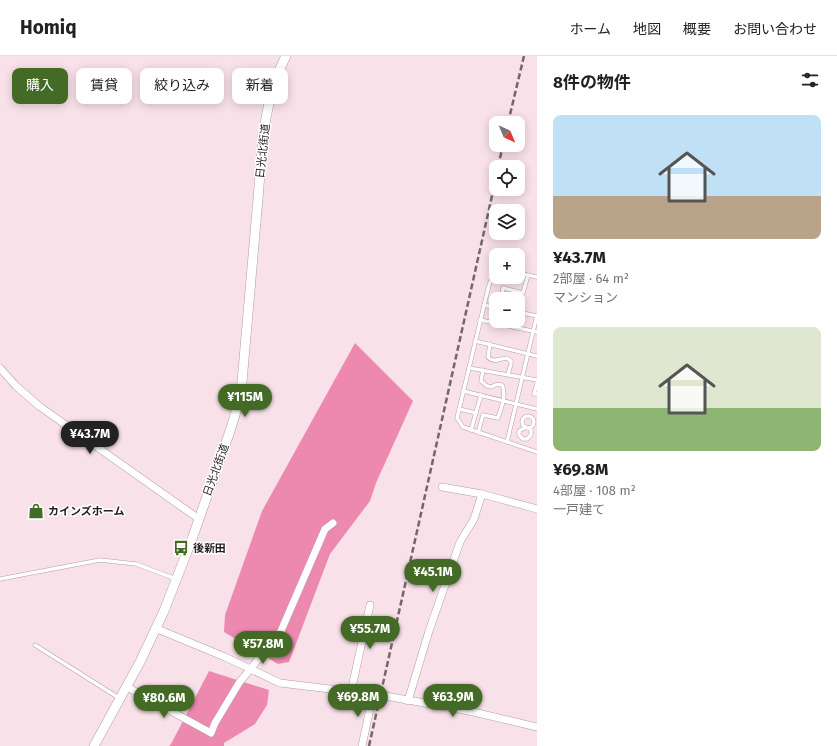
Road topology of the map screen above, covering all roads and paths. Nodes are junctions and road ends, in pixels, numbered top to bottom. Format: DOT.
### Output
graph roads {
  1 [pos="286,56"];
  2 [pos="525,274"];
  3 [pos="528,275"];
  4 [pos="537,277"];
  5 [pos="489,284"];
  6 [pos="502,292"];
  7 [pos="520,292"];
  8 [pos="524,292"];
  9 [pos="484,305"];
  10 [pos="489,306"];
  11 [pos="525,313"];
  12 [pos="537,316"];
  13 [pos="480,320"];
  14 [pos="535,332"];
  15 [pos="475,340"];
  16 [pos="490,344"];
  17 [pos="528,354"];
  18 [pos="537,356"];
  19 [pos="0,368"];
  20 [pos="469,368"];
  21 [pos="483,370"];
  22 [pos="508,374"];
  23 [pos="522,377"];
  24 [pos="537,382"];
  25 [pos="464,391"];
  26 [pos="537,394"];
  27 [pos="481,395"];
  28 [pos="503,401"];
  29 [pos="516,404"];
  30 [pos="459,409"];
  31 [pos="537,409"];
  32 [pos="476,413"];
  33 [pos="536,424"];
  34 [pos="527,427"];
  35 [pos="471,430"];
  36 [pos="510,430"];
  37 [pos="519,432"];
  38 [pos="478,433"];
  39 [pos="507,442"];
  40 [pos="537,452"];
  41 [pos="442,487"];
  42 [pos="482,494"];
  43 [pos="537,508"];
  44 [pos="199,519"];
  45 [pos="334,523"];
  46 [pos="0,579"];
  47 [pos="176,579"];
  48 [pos="370,605"];
  49 [pos="155,628"];
  50 [pos="35,645"];
  51 [pos="250,670"];
  52 [pos="127,687"];
  53 [pos="351,692"];
  54 [pos="372,694"];
  55 [pos="120,699"];
  56 [pos="408,700"];
  57 [pos="537,727"];
  58 [pos="94,746"];
  59 [pos="362,746"];
  1 -- 44 [label="street, 日光北街道"];
  2 -- 3 [label="lane"];
  3 -- 4 [label="lane"];
  3 -- 8 [label="lane"];
  5 -- 9 [label="lane"];
  6 -- 7 [label="lane"];
  9 -- 10 [label="lane"];
  9 -- 13 [label="lane"];
  11 -- 12 [label="lane"];
  12 -- 14 [label="lane"];
  13 -- 14 [label="lane"];
  13 -- 15 [label="lane"];
  14 -- 17 [label="lane"];
  15 -- 16 [label="lane"];
  15 -- 20 [label="lane"];
  16 -- 17 [label="lane"];
  16 -- 22 [label="lane"];
  17 -- 18 [label="lane"];
  17 -- 23 [label="lane"];
  19 -- 44 [label="street"];
  20 -- 21 [label="lane"];
  20 -- 25 [label="lane"];
  21 -- 22 [label="lane"];
  21 -- 28 [label="lane"];
  22 -- 23 [label="lane"];
  23 -- 24 [label="lane"];
  23 -- 29 [label="lane"];
  24 -- 26 [label="lane"];
  25 -- 27 [label="lane"];
  25 -- 30 [label="lane"];
  27 -- 28 [label="lane"];
  27 -- 32 [label="lane"];
  28 -- 29 [label="lane"];
  28 -- 38 [label="lane"];
  29 -- 31 [label="lane"];
  29 -- 36 [label="lane"];
  30 -- 32 [label="lane"];
  30 -- 35 [label="lane"];
  32 -- 35 [label="lane"];
  33 -- 34 [label="lane"];
  33 -- 34 [label="lane"];
  34 -- 37 [label="lane"];
  34 -- 37 [label="lane"];
  35 -- 38 [label="lane"];
  36 -- 37 [label="lane"];
  36 -- 39 [label="lane"];
  38 -- 39 [label="lane"];
  39 -- 40 [label="lane"];
  41 -- 42 [label="street"];
  42 -- 43 [label="street"];
  42 -- 56 [label="street"];
  44 -- 47 [label="street, 日光北街道"];
  45 -- 51 [label="street"];
  46 -- 47 [label="lane"];
  47 -- 49 [label="street, 日光北街道"];
  48 -- 53 [label="street"];
  49 -- 51 [label="street"];
  49 -- 52 [label="street, 日光北街道"];
  50 -- 55 [label="lane"];
  51 -- 52 [label="street"];
  51 -- 53 [label="street"];
  52 -- 55 [label="street, 日光北街道"];
  53 -- 54 [label="street"];
  54 -- 56 [label="street"];
  54 -- 59 [label="street"];
  55 -- 58 [label="street, 日光北街道"];
  56 -- 57 [label="street"];
}
